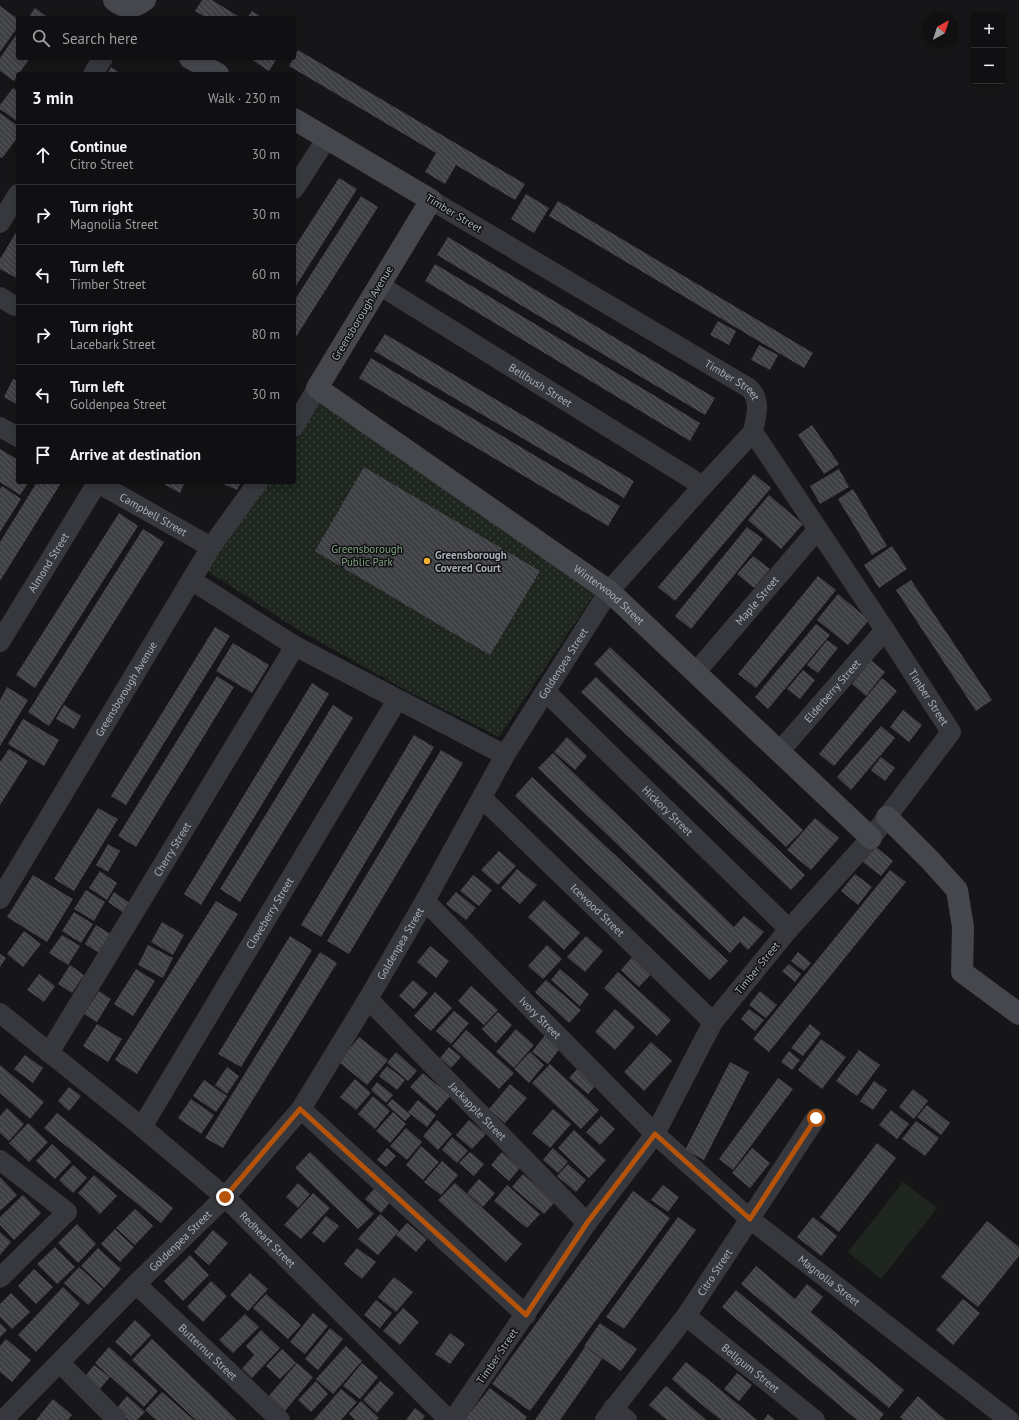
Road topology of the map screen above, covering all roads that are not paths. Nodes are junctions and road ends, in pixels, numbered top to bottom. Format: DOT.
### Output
graph roads {
  1 [pos="102,60"];
  2 [pos="194,60"];
  3 [pos="94,72"];
  4 [pos="214,72"];
  5 [pos="296,120"];
  6 [pos="327,138"];
  7 [pos="296,186"];
  8 [pos="16,197"];
  9 [pos="431,200"];
  10 [pos="0,223"];
  11 [pos="380,285"];
  12 [pos="317,388"];
  13 [pos="296,424"];
  14 [pos="0,427"];
  15 [pos="752,432"];
  16 [pos="16,436"];
  17 [pos="95,484"];
  18 [pos="100,484"];
  19 [pos="257,484"];
  20 [pos="703,486"];
  21 [pos="818,529"];
  22 [pos="211,547"];
  23 [pos="191,580"];
  24 [pos="609,591"];
  25 [pos="885,630"];
  26 [pos="0,642"];
  27 [pos="295,646"];
  28 [pos="696,672"];
  29 [pos="546,692"];
  30 [pos="397,700"];
  31 [pos="779,752"];
  32 [pos="505,755"];
  33 [pos="482,798"];
  34 [pos="887,817"];
  35 [pos="871,838"];
  36 [pos="0,899"];
  37 [pos="425,901"];
  38 [pos="789,930"];
  39 [pos="368,998"];
  40 [pos="0,1013"];
  41 [pos="1019,1014"];
  42 [pos="713,1022"];
  43 [pos="50,1053"];
  44 [pos="300,1109"];
  45 [pos="816,1118"];
  46 [pos="142,1127"];
  47 [pos="655,1134"];
  48 [pos="0,1160"];
  49 [pos="225,1197"];
  50 [pos="750,1219"];
  51 [pos="587,1223"];
  52 [pos="0,1278"];
  53 [pos="136,1284"];
  54 [pos="526,1315"];
  55 [pos="686,1316"];
  56 [pos="60,1363"];
  57 [pos="615,1416"];
  58 [pos="3,1420"];
  59 [pos="117,1420"];
  60 [pos="280,1420"];
  61 [pos="449,1420"];
  62 [pos="454,1420"];
  63 [pos="815,1420"];
  64 [pos="1009,1420"];
  1 -- 3 [label="street"];
  2 -- 4 [label="street"];
  5 -- 6 [label="street, Timber Street"];
  6 -- 7 [label="street"];
  6 -- 9 [label="street, Timber Street"];
  8 -- 10 [label="street"];
  9 -- 11 [label="street, Greensborough Avenue"];
  9 -- 15 [label="street, Timber Street"];
  11 -- 12 [label="street, Greensborough Avenue"];
  11 -- 20 [label="street, Bellbush Street"];
  12 -- 13 [label="street, Greensborough Avenue"];
  12 -- 24 [label="street, Winterwood Street"];
  14 -- 16 [label="street"];
  15 -- 20 [label="street, Goldenpea Street"];
  15 -- 21 [label="street, Timber Street"];
  17 -- 26 [label="street, Almond Street"];
  18 -- 22 [label="street, Campbell Street"];
  19 -- 22 [label="street, Greensborough Avenue"];
  20 -- 24 [label="street, Goldenpea Street"];
  21 -- 25 [label="street, Timber Street"];
  21 -- 28 [label="street, Maple Street"];
  22 -- 23 [label="street, Greensborough Avenue"];
  23 -- 27 [label="street"];
  23 -- 36 [label="street, Greensborough Avenue"];
  24 -- 28 [label="street, Winterwood Street"];
  24 -- 29 [label="street, Goldenpea Street"];
  25 -- 31 [label="street, Elderberry Street"];
  25 -- 34 [label="street, Timber Street"];
  27 -- 30 [label="street"];
  27 -- 43 [label="street, Cherry Street"];
  28 -- 31 [label="street, Winterwood Street"];
  29 -- 32 [label="street, Goldenpea Street"];
  29 -- 38 [label="street, Hickory Street"];
  30 -- 32 [label="street"];
  30 -- 46 [label="street, Cloveberry Street"];
  31 -- 35 [label="street, Winterwood Street"];
  32 -- 33 [label="street, Goldenpea Street"];
  33 -- 37 [label="street, Goldenpea Street"];
  33 -- 42 [label="street, Icewood Street"];
  34 -- 35 [label="street, Timber Street"];
  34 -- 41 [label="street"];
  35 -- 38 [label="street, Timber Street"];
  37 -- 39 [label="street, Goldenpea Street"];
  37 -- 47 [label="street, Ivory Street"];
  38 -- 42 [label="street, Timber Street"];
  39 -- 44 [label="street, Goldenpea Street"];
  39 -- 51 [label="street, Jackapple Street"];
  40 -- 43 [label="street, Redheart Street"];
  42 -- 47 [label="street, Timber Street"];
  43 -- 46 [label="street, Redheart Street"];
  44 -- 49 [label="street, Goldenpea Street"];
  44 -- 54 [label="street"];
  45 -- 50 [label="street, Citro Street"];
  46 -- 49 [label="street, Redheart Street"];
  47 -- 50 [label="street, Magnolia Street"];
  47 -- 51 [label="street, Timber Street"];
  48 -- 52 [label="street"];
  49 -- 53 [label="street, Goldenpea Street"];
  49 -- 61 [label="street, Redheart Street"];
  50 -- 55 [label="street, Citro Street"];
  50 -- 64 [label="street, Magnolia Street"];
  51 -- 54 [label="street, Timber Street"];
  53 -- 56 [label="street, Goldenpea Street"];
  53 -- 60 [label="street, Butternut Street"];
  54 -- 62 [label="street, Timber Street"];
  55 -- 57 [label="street, Citro Street"];
  55 -- 63 [label="street, Bellgum Street"];
  56 -- 58 [label="street, Goldenpea Street"];
  56 -- 59 [label="street"];
}
